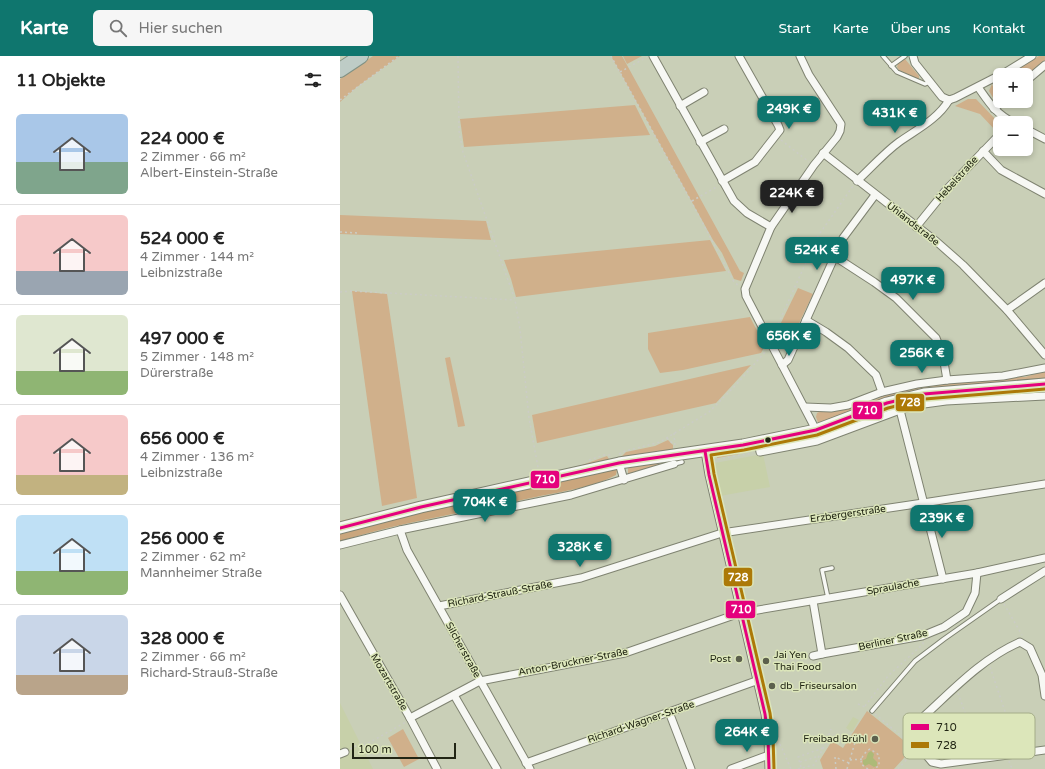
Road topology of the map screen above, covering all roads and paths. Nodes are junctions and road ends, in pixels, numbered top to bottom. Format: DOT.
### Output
graph roads {
  1 [pos="360,56"];
  2 [pos="400,56"];
  3 [pos="458,56"];
  4 [pos="610,56"];
  5 [pos="649,56"];
  6 [pos="653,56"];
  7 [pos="739,56"];
  8 [pos="800,56"];
  9 [pos="883,56"];
  10 [pos="905,56"];
  11 [pos="913,56"];
  12 [pos="1032,56"];
  13 [pos="1045,65"];
  14 [pos="891,66"];
  15 [pos="1012,68"];
  16 [pos="340,70"];
  17 [pos="620,72"];
  18 [pos="1033,75"];
  19 [pos="991,80"];
  20 [pos="930,82"];
  21 [pos="993,84"];
  22 [pos="978,87"];
  23 [pos="704,92"];
  24 [pos="340,100"];
  25 [pos="949,100"];
  26 [pos="680,106"];
  27 [pos="994,109"];
  28 [pos="1001,116"];
  29 [pos="724,129"];
  30 [pos="1033,133"];
  31 [pos="776,136"];
  32 [pos="1045,139"];
  33 [pos="993,141"];
  34 [pos="700,142"];
  35 [pos="983,151"];
  36 [pos="823,154"];
  37 [pos="814,165"];
  38 [pos="858,180"];
  39 [pos="723,182"];
  40 [pos="1045,194"];
  41 [pos="875,195"];
  42 [pos="691,201"];
  43 [pos="771,227"];
  44 [pos="916,227"];
  45 [pos="340,232"];
  46 [pos="358,233"];
  47 [pos="834,256"];
  48 [pos="1045,283"];
  49 [pos="745,289"];
  50 [pos="340,292"];
  51 [pos="515,300"];
  52 [pos="1007,310"];
  53 [pos="806,320"];
  54 [pos="772,346"];
  55 [pos="1045,356"];
  56 [pos="782,365"];
  57 [pos="1045,368"];
  58 [pos="947,380"];
  59 [pos="1045,384"];
  60 [pos="882,392"];
  61 [pos="1045,396"];
  62 [pos="805,407"];
  63 [pos="900,410"];
  64 [pos="816,430"];
  65 [pos="667,438"];
  66 [pos="674,446"];
  67 [pos="759,447"];
  68 [pos="705,451"];
  69 [pos="618,460"];
  70 [pos="682,462"];
  71 [pos="674,464"];
  72 [pos="707,466"];
  73 [pos="539,473"];
  74 [pos="624,480"];
  75 [pos="1045,484"];
  76 [pos="923,503"];
  77 [pos="340,528"];
  78 [pos="400,530"];
  79 [pos="722,533"];
  80 [pos="340,545"];
  81 [pos="1045,558"];
  82 [pos="832,568"];
  83 [pos="1045,571"];
  84 [pos="977,573"];
  85 [pos="943,578"];
  86 [pos="340,595"];
  87 [pos="828,599"];
  88 [pos="1001,599"];
  89 [pos="813,602"];
  90 [pos="439,606"];
  91 [pos="740,613"];
  92 [pos="922,636"];
  93 [pos="1020,642"];
  94 [pos="822,654"];
  95 [pos="812,656"];
  96 [pos="988,661"];
  97 [pos="480,681"];
  98 [pos="756,681"];
  99 [pos="956,687"];
  100 [pos="454,694"];
  101 [pos="1045,696"];
  102 [pos="858,704"];
  103 [pos="872,711"];
  104 [pos="669,712"];
  105 [pos="929,713"];
  106 [pos="965,713"];
  107 [pos="1006,713"];
  108 [pos="410,718"];
  109 [pos="831,729"];
  110 [pos="857,736"];
  111 [pos="903,737"];
  112 [pos="780,744"];
  113 [pos="823,748"];
  114 [pos="1045,750"];
  115 [pos="1035,751"];
  116 [pos="342,753"];
  117 [pos="768,756"];
  118 [pos="818,756"];
  119 [pos="862,759"];
  120 [pos="908,759"];
  121 [pos="930,759"];
  122 [pos="977,759"];
  123 [pos="970,760"];
  124 [pos="800,762"];
  125 [pos="850,762"];
  126 [pos="528,766"];
  127 [pos="802,768"];
  128 [pos="437,769"];
  129 [pos="497,769"];
  130 [pos="691,769"];
  131 [pos="731,769"];
  132 [pos="769,769"];
  133 [pos="791,769"];
  134 [pos="798,769"];
  135 [pos="836,769"];
  136 [pos="847,769"];
  137 [pos="868,769"];
  138 [pos="872,769"];
  139 [pos="898,769"];
  1 -- 16 [label="highway"];
  2 -- 24 [label="path"];
  3 -- 51 [label="path"];
  4 -- 17 [label="path"];
  5 -- 17 [label="path"];
  6 -- 26 [label="street"];
  7 -- 31 [label="street"];
  8 -- 36 [label="street"];
  9 -- 14 [label="lane"];
  10 -- 14 [label="lane"];
  11 -- 20 [label="street"];
  12 -- 15 [label="street"];
  13 -- 18 [label="street"];
  14 -- 20 [label="lane"];
  17 -- 42 [label="path"];
  19 -- 21 [label="path"];
  19 -- 22 [label="street"];
  20 -- 25 [label="street"];
  22 -- 25 [label="street"];
  22 -- 27 [label="street"];
  23 -- 26 [label="street"];
  25 -- 38 [label="street"];
  26 -- 34 [label="street"];
  27 -- 28 [label="street"];
  29 -- 34 [label="street"];
  30 -- 32 [label="street"];
  31 -- 37 [label="path"];
  31 -- 39 [label="street"];
  33 -- 35 [label="street, Hebelstraße"];
  34 -- 39 [label="street"];
  35 -- 40 [label="street"];
  35 -- 44 [label="street, Hebelstraße"];
  36 -- 37 [label="street"];
  36 -- 38 [label="street, Uhlandstraße"];
  37 -- 43 [label="street"];
  38 -- 41 [label="street, Uhlandstraße"];
  38 -- 54 [label="path"];
  39 -- 42 [label="path"];
  39 -- 43 [label="street"];
  41 -- 44 [label="street, Uhlandstraße"];
  41 -- 47 [label="street"];
  42 -- 49 [label="path"];
  43 -- 49 [label="street"];
  44 -- 52 [label="street, Uhlandstraße"];
  45 -- 46 [label="path"];
  47 -- 53 [label="street"];
  47 -- 58 [label="street"];
  48 -- 52 [label="street"];
  49 -- 54 [label="street"];
  50 -- 51 [label="path"];
  51 -- 73 [label="path"];
  52 -- 55 [label="street, Uhlandstraße"];
  53 -- 56 [label="street"];
  53 -- 60 [label="street"];
  54 -- 56 [label="street"];
  54 -- 65 [label="path"];
  56 -- 62 [label="street"];
  57 -- 58 [label="street"];
  58 -- 60 [label="street"];
  59 -- 64 [label="main road"];
  60 -- 62 [label="street"];
  61 -- 63 [label="street"];
  62 -- 64 [label="street"];
  63 -- 67 [label="street"];
  63 -- 76 [label="street"];
  64 -- 67 [label="main road"];
  65 -- 66 [label="path"];
  65 -- 69 [label="path"];
  67 -- 68 [label="main road"];
  67 -- 72 [label="path"];
  68 -- 69 [label="main road"];
  68 -- 72 [label="street"];
  69 -- 74 [label="street"];
  69 -- 77 [label="main road"];
  70 -- 71 [label="lane"];
  71 -- 74 [label="street"];
  72 -- 79 [label="street"];
  74 -- 78 [label="street"];
  75 -- 76 [label="street, Erzbergerstraße"];
  76 -- 79 [label="street, Erzbergerstraße"];
  76 -- 85 [label="street"];
  78 -- 80 [label="street"];
  78 -- 90 [label="street, Silcherstraße"];
  79 -- 90 [label="street, Richard-Strauß-Straße"];
  79 -- 91 [label="street"];
  81 -- 84 [label="street, Spraulache"];
  82 -- 87 [label="lane"];
  83 -- 88 [label="street"];
  84 -- 85 [label="street, Spraulache"];
  84 -- 92 [label="street, Berliner Straße"];
  85 -- 87 [label="street, Spraulache"];
  86 -- 108 [label="street, Mozartstraße"];
  87 -- 89 [label="street, Spraulache"];
  88 -- 93 [label="path"];
  88 -- 103 [label="lane"];
  89 -- 91 [label="street, Spraulache"];
  89 -- 94 [label="street"];
  90 -- 97 [label="street, Silcherstraße"];
  91 -- 97 [label="street, Anton-Bruckner-Straße"];
  91 -- 98 [label="street"];
  92 -- 94 [label="street, Berliner Straße"];
  92 -- 102 [label="path"];
  93 -- 96 [label="street"];
  93 -- 101 [label="street"];
  94 -- 95 [label="street, Berliner Straße"];
  96 -- 99 [label="street"];
  96 -- 107 [label="path"];
  97 -- 100 [label="street, Anton-Bruckner-Straße"];
  97 -- 126 [label="street, Silcherstraße"];
  98 -- 104 [label="street, Richard-Wagner-Straße"];
  98 -- 117 [label="street"];
  99 -- 105 [label="street"];
  99 -- 106 [label="path"];
  100 -- 108 [label="street, Anton-Bruckner-Straße"];
  100 -- 129 [label="street"];
  103 -- 111 [label="path"];
  104 -- 126 [label="street, Richard-Wagner-Straße"];
  104 -- 130 [label="street"];
  108 -- 116 [label="path"];
  108 -- 128 [label="street, Mozartstraße"];
  109 -- 113 [label="path"];
  110 -- 125 [label="path"];
  112 -- 133 [label="path"];
  113 -- 118 [label="path"];
  113 -- 124 [label="path"];
  114 -- 115 [label="street"];
  117 -- 131 [label="street"];
  117 -- 132 [label="street"];
  118 -- 124 [label="path"];
  118 -- 127 [label="path"];
  119 -- 125 [label="path"];
  119 -- 137 [label="path"];
  119 -- 138 [label="path"];
  120 -- 139 [label="path"];
  121 -- 123 [label="street"];
  122 -- 123 [label="street"];
  124 -- 127 [label="path"];
  125 -- 135 [label="path"];
  125 -- 136 [label="path"];
  127 -- 134 [label="path"];
}
